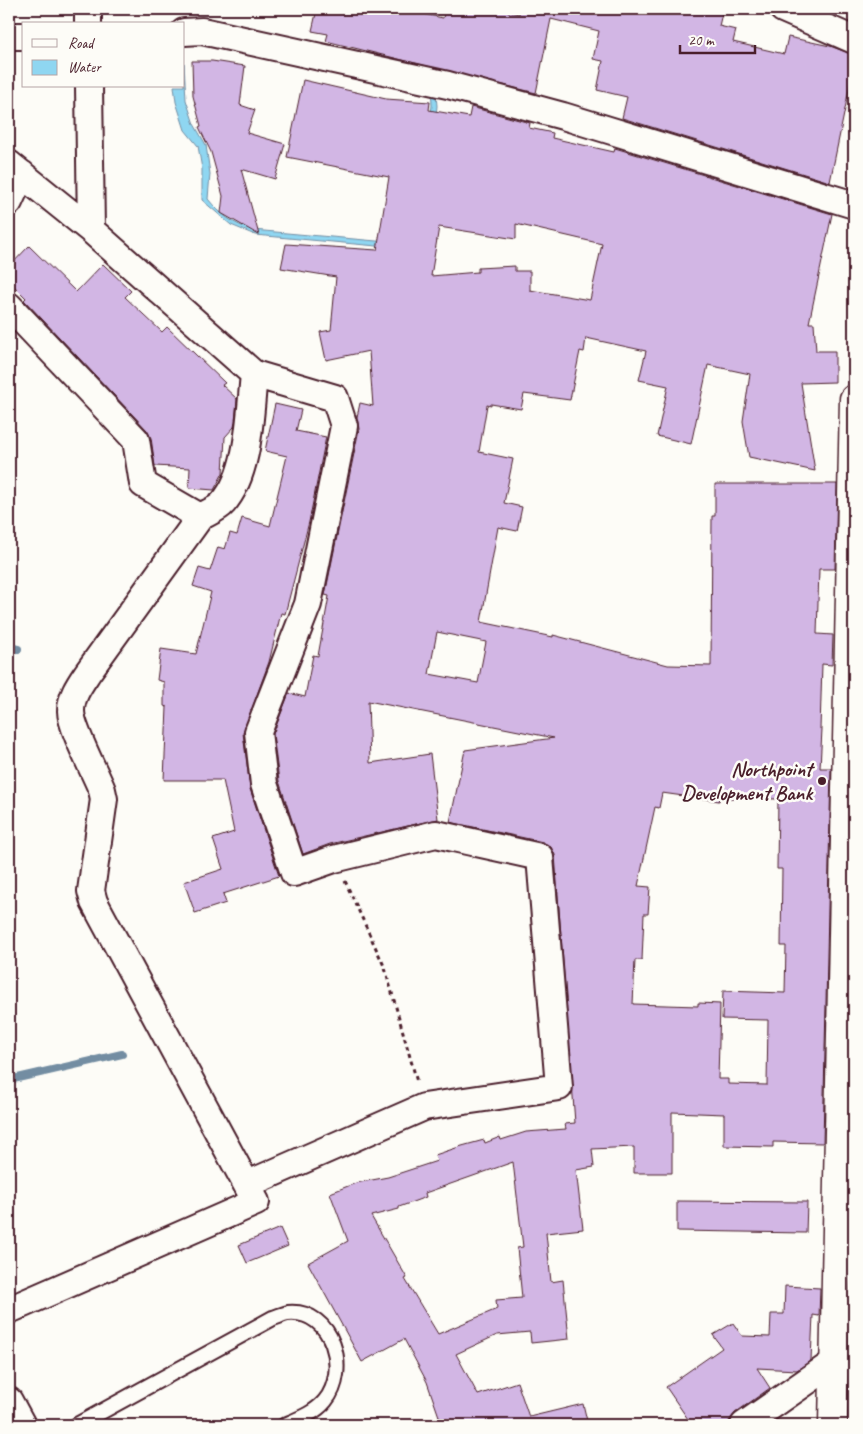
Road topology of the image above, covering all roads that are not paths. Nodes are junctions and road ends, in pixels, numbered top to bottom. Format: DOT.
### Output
graph roads {
  1 [pos="88,9"];
  2 [pos="783,9"];
  3 [pos="88,22"];
  4 [pos="185,32"];
  5 [pos="9,36"];
  6 [pos="22,36"];
  7 [pos="854,40"];
  8 [pos="89,88"];
  9 [pos="15,169"];
  10 [pos="9,202"];
  11 [pos="854,205"];
  12 [pos="90,230"];
  13 [pos="9,306"];
  14 [pos="254,374"];
  15 [pos="854,399"];
  16 [pos="200,516"];
  17 [pos="248,1184"];
  18 [pos="9,1310"];
  19 [pos="833,1363"];
  20 [pos="9,1401"];
  21 [pos="22,1425"];
  22 [pos="77,1425"];
  23 [pos="285,1425"];
  24 [pos="744,1425"];
  25 [pos="833,1425"];
  1 -- 3 [label="street"];
  2 -- 7 [label="street"];
  4 -- 11 [label="street"];
  5 -- 6 [label="street"];
  8 -- 12 [label="street"];
  9 -- 10 [label="street"];
  9 -- 12 [label="street"];
  12 -- 14 [label="street"];
  13 -- 16 [label="street"];
  14 -- 16 [label="street"];
  14 -- 17 [label="street"];
  15 -- 19 [label="street"];
  16 -- 17 [label="street"];
  17 -- 18 [label="street"];
  19 -- 24 [label="street"];
  19 -- 25 [label="street"];
  20 -- 21 [label="street"];
  22 -- 23 [label="lane"];
}
